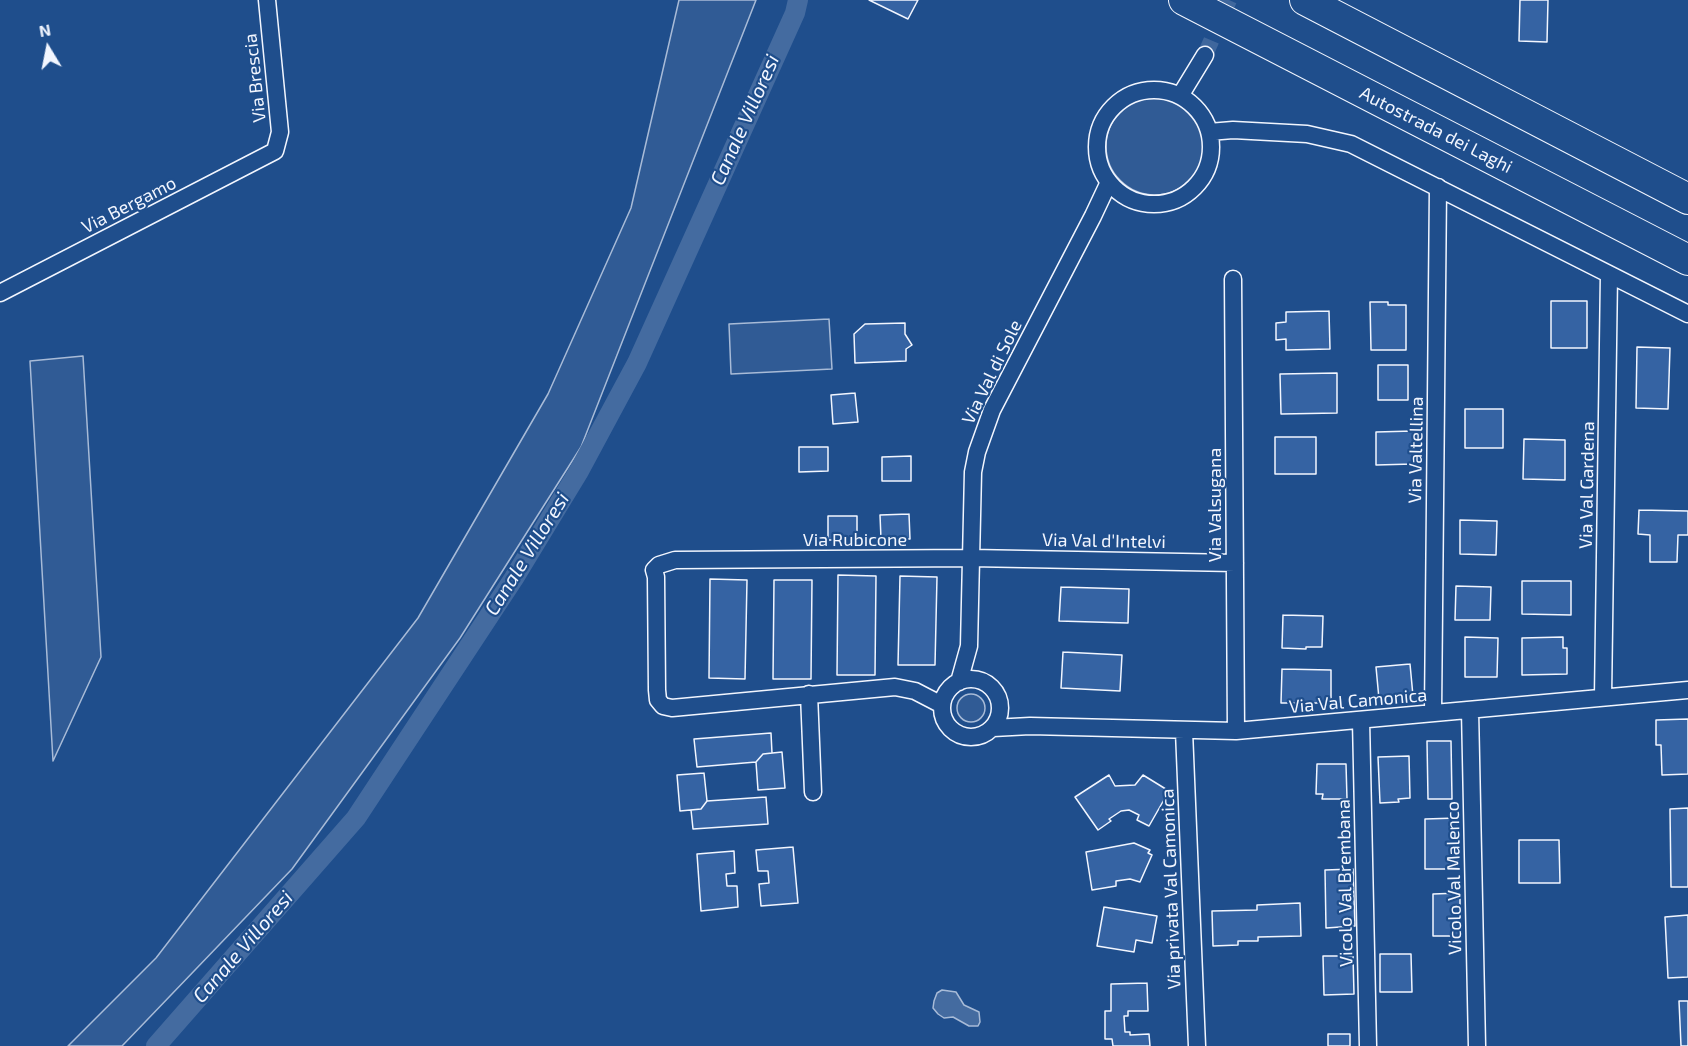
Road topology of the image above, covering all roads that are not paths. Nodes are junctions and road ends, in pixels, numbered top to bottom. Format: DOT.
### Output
graph roads {
  1 [pos="267,0"];
  2 [pos="1184,0"];
  3 [pos="1305,0"];
  4 [pos="1205,55"];
  5 [pos="1180,96"];
  6 [pos="1209,132"];
  7 [pos="275,151"];
  8 [pos="1109,182"];
  9 [pos="1438,187"];
  10 [pos="1123,195"];
  11 [pos="1688,199"];
  12 [pos="1093,216"];
  13 [pos="1688,260"];
  14 [pos="1609,274"];
  15 [pos="1233,279"];
  16 [pos="0,293"];
  17 [pos="1688,314"];
  18 [pos="971,558"];
  19 [pos="1235,563"];
  20 [pos="969,646"];
  21 [pos="978,681"];
  22 [pos="956,685"];
  23 [pos="1688,690"];
  24 [pos="915,691"];
  25 [pos="809,694"];
  26 [pos="1603,697"];
  27 [pos="942,705"];
  28 [pos="1000,709"];
  29 [pos="1470,710"];
  30 [pos="1433,713"];
  31 [pos="1361,720"];
  32 [pos="1030,726"];
  33 [pos="993,728"];
  34 [pos="1184,731"];
  35 [pos="1236,731"];
  36 [pos="813,792"];
  37 [pos="1197,1046"];
  38 [pos="1368,1046"];
  39 [pos="1477,1046"];
  1 -- 7 [label="street, Via Brescia"];
  2 -- 13 [label="highway, Autostrada dei Laghi"];
  3 -- 11 [label="highway"];
  4 -- 5 [label="street"];
  5 -- 6 [label="street"];
  5 -- 8 [label="street"];
  6 -- 9 [label="street"];
  6 -- 10 [label="street"];
  7 -- 16 [label="street, Via Bergamo"];
  8 -- 10 [label="street"];
  8 -- 12 [label="street, Via Val di Sole"];
  9 -- 14 [label="street"];
  9 -- 30 [label="street, Via Valtellina"];
  10 -- 12 [label="street, Via Val di Sole"];
  12 -- 18 [label="street, Via Val di Sole"];
  14 -- 17 [label="street"];
  14 -- 26 [label="street, Via Val Gardena"];
  15 -- 19 [label="street, Via Valsugana"];
  18 -- 19 [label="street, Via Val d'Intelvi"];
  18 -- 20 [label="street"];
  18 -- 25 [label="street, Via Rubicone"];
  19 -- 35 [label="street, Via Valsugana"];
  20 -- 21 [label="street"];
  20 -- 22 [label="street"];
  21 -- 22 [label="street"];
  21 -- 28 [label="street"];
  22 -- 24 [label="street"];
  22 -- 27 [label="street"];
  23 -- 26 [label="street, Via Val Camonica"];
  24 -- 25 [label="street"];
  24 -- 27 [label="street"];
  25 -- 36 [label="street"];
  26 -- 29 [label="street, Via Val Camonica"];
  27 -- 33 [label="street"];
  28 -- 32 [label="street, Via Val Camonica"];
  28 -- 33 [label="street"];
  29 -- 30 [label="street, Via Val Camonica"];
  29 -- 39 [label="street, Vicolo Val Malenco"];
  30 -- 31 [label="street, Via Val Camonica"];
  31 -- 35 [label="street, Via Val Camonica"];
  31 -- 38 [label="street, Vicolo Val Brembana"];
  32 -- 33 [label="street, Via Val Camonica"];
  32 -- 34 [label="street, Via Val Camonica"];
  34 -- 35 [label="street, Via Val Camonica"];
  34 -- 37 [label="street, Via privata Val Camonica"];
}
